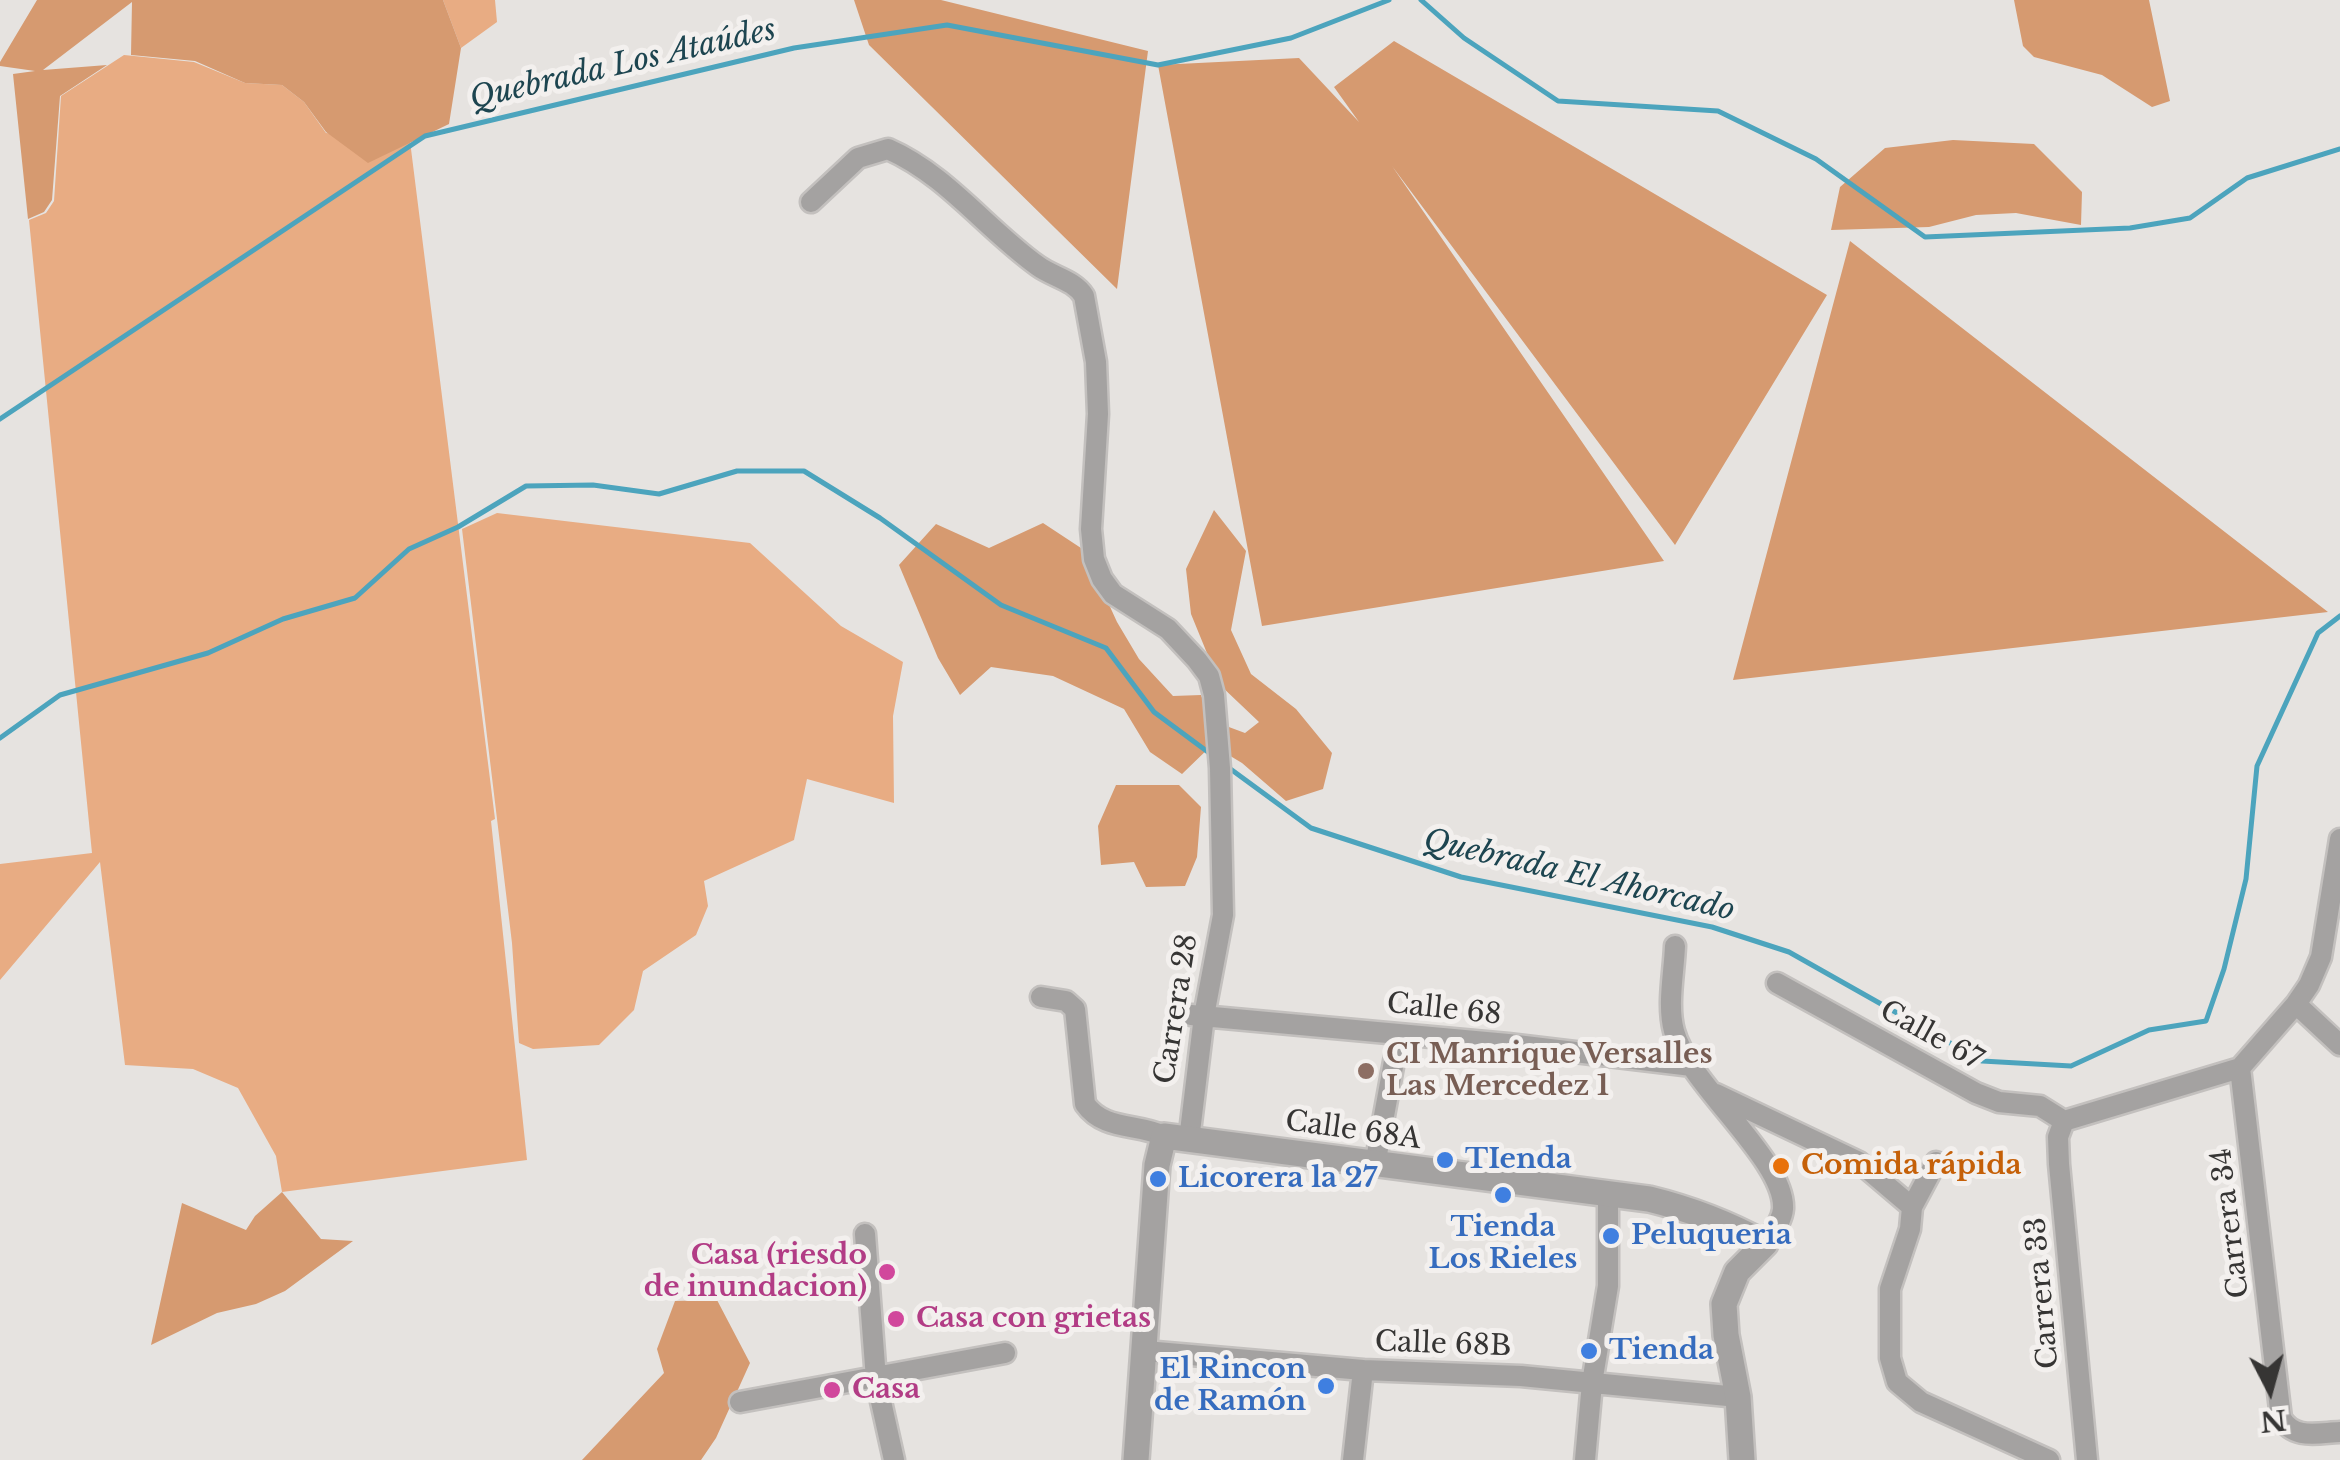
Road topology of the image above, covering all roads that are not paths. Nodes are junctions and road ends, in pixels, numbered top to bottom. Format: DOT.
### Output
graph roads {
  1 [pos="811,202"];
  2 [pos="2340,839"];
  3 [pos="1676,946"];
  4 [pos="1777,983"];
  5 [pos="1041,997"];
  6 [pos="2296,1004"];
  7 [pos="1197,1016"];
  8 [pos="1399,1034"];
  9 [pos="2340,1045"];
  10 [pos="1692,1066"];
  11 [pos="2240,1068"];
  12 [pos="1712,1092"];
  13 [pos="2064,1121"];
  14 [pos="1176,1138"];
  15 [pos="1936,1162"];
  16 [pos="1375,1165"];
  17 [pos="1608,1194"];
  18 [pos="1912,1208"];
  19 [pos="865,1234"];
  20 [pos="1765,1244"];
  21 [pos="1146,1351"];
  22 [pos="1005,1353"];
  23 [pos="1363,1370"];
  24 [pos="876,1380"];
  25 [pos="1592,1383"];
  26 [pos="1738,1396"];
  27 [pos="740,1402"];
  28 [pos="2340,1432"];
  29 [pos="894,1460"];
  30 [pos="1136,1460"];
  31 [pos="1353,1460"];
  32 [pos="1585,1460"];
  33 [pos="1742,1460"];
  34 [pos="2049,1460"];
  35 [pos="2088,1460"];
  1 -- 7 [label="street, Carrera 28"];
  2 -- 6 [label="street"];
  3 -- 10 [label="street"];
  4 -- 13 [label="street, Calle 67"];
  5 -- 14 [label="street, Calle 68A"];
  6 -- 9 [label="street"];
  6 -- 11 [label="street"];
  7 -- 8 [label="street, Calle 68"];
  7 -- 14 [label="street, Carrera 28"];
  8 -- 10 [label="street, Calle 68"];
  8 -- 16 [label="street"];
  10 -- 12 [label="street"];
  11 -- 13 [label="street"];
  11 -- 28 [label="street, Carrera 34"];
  12 -- 18 [label="street"];
  12 -- 20 [label="street"];
  13 -- 35 [label="street, Carrera 33"];
  14 -- 16 [label="street, Calle 68A"];
  14 -- 21 [label="street"];
  15 -- 18 [label="street"];
  16 -- 17 [label="street, Calle 68A"];
  17 -- 20 [label="street, Calle 68A"];
  17 -- 25 [label="street"];
  18 -- 34 [label="street"];
  19 -- 24 [label="street"];
  20 -- 26 [label="street"];
  21 -- 23 [label="street, Calle 68B"];
  21 -- 30 [label="street"];
  22 -- 24 [label="street"];
  23 -- 25 [label="street, Calle 68B"];
  23 -- 31 [label="street"];
  24 -- 27 [label="street"];
  24 -- 29 [label="street"];
  25 -- 26 [label="street, Calle 68B"];
  25 -- 32 [label="street"];
  26 -- 33 [label="street"];
}
